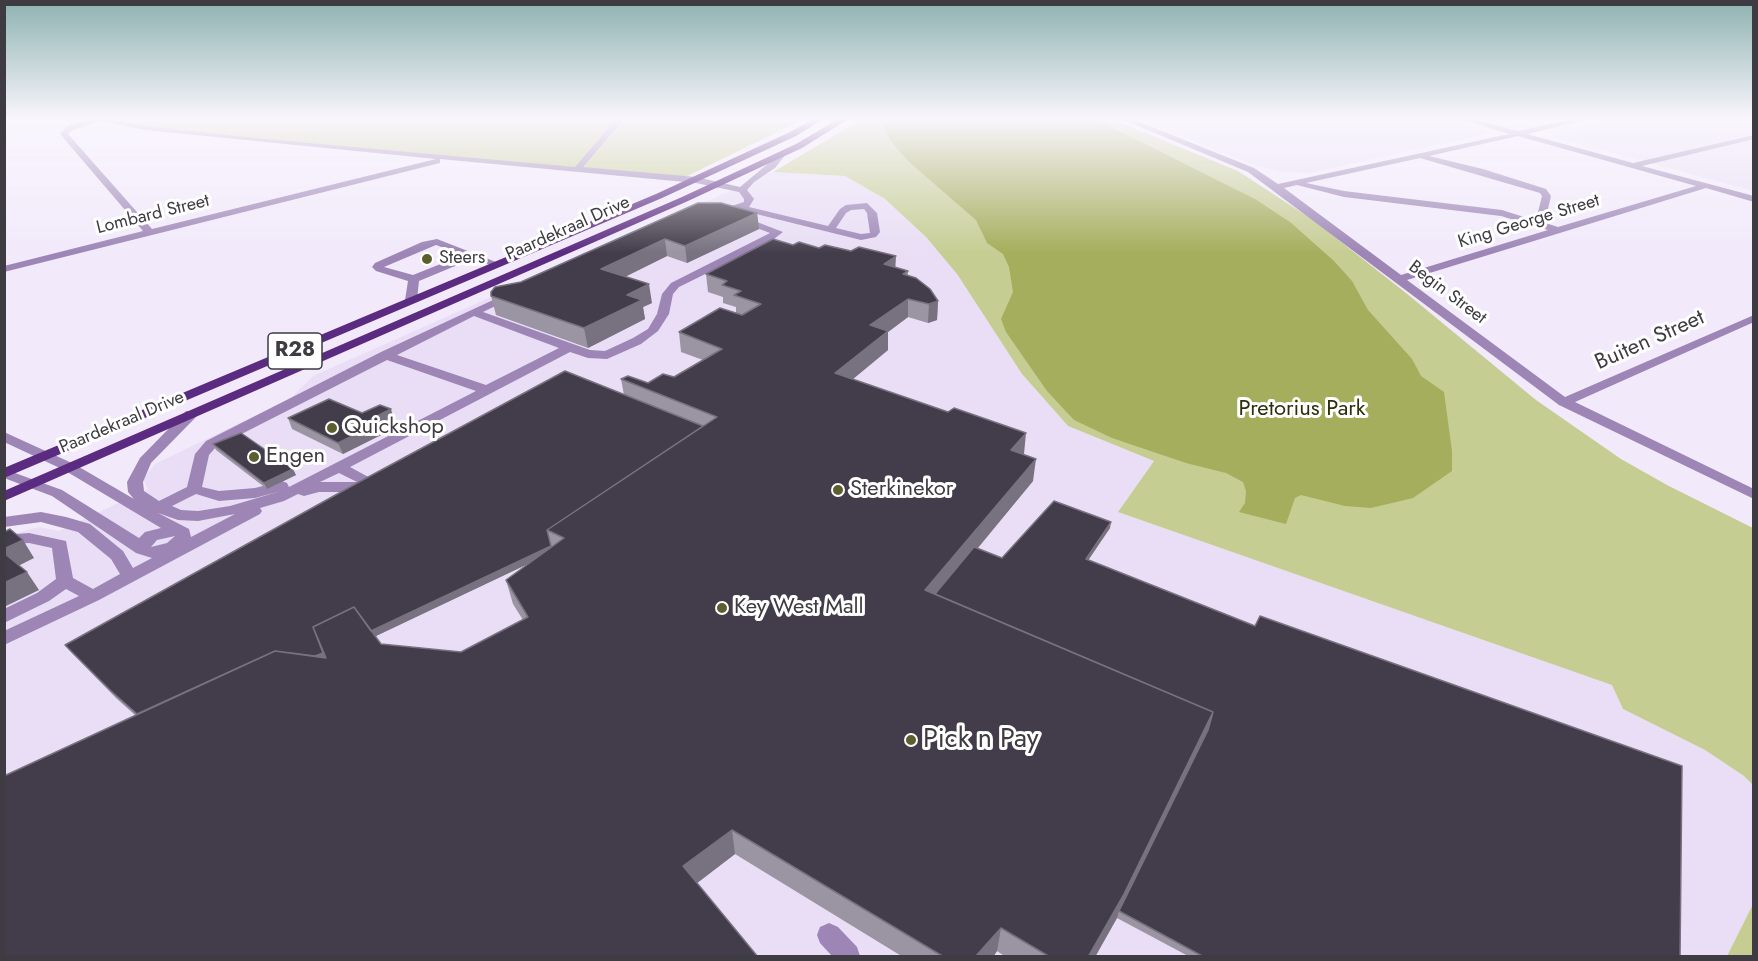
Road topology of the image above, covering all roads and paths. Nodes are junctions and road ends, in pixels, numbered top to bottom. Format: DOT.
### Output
graph roads {
  1 [pos="88,163"];
  2 [pos="430,163"];
  3 [pos="506,163"];
  4 [pos="583,163"];
  5 [pos="732,163"];
  6 [pos="762,163"];
  7 [pos="775,163"];
  8 [pos="1231,163"];
  9 [pos="1389,163"];
  10 [pos="1447,163"];
  11 [pos="1622,163"];
  12 [pos="1646,163"];
  13 [pos="1234,164"];
  14 [pos="1633,166"];
  15 [pos="578,169"];
  16 [pos="1272,173"];
  17 [pos="696,180"];
  18 [pos="1291,180"];
  19 [pos="715,184"];
  20 [pos="1704,186"];
  21 [pos="1278,187"];
  22 [pos="742,190"];
  23 [pos="1754,199"];
  24 [pos="740,207"];
  25 [pos="1529,220"];
  26 [pos="831,229"];
  27 [pos="1557,231"];
  28 [pos="150,233"];
  29 [pos="472,255"];
  30 [pos="496,264"];
  31 [pos="4,270"];
  32 [pos="414,279"];
  33 [pos="1398,279"];
  34 [pos="525,289"];
  35 [pos="411,300"];
  36 [pos="473,312"];
  37 [pos="1754,318"];
  38 [pos="568,348"];
  39 [pos="385,355"];
  40 [pos="488,390"];
  41 [pos="1564,402"];
  42 [pos="191,414"];
  43 [pos="4,436"];
  44 [pos="49,457"];
  45 [pos="69,467"];
  46 [pos="339,467"];
  47 [pos="5,474"];
  48 [pos="322,475"];
  49 [pos="31,485"];
  50 [pos="194,489"];
  51 [pos="1754,495"];
  52 [pos="4,497"];
  53 [pos="279,498"];
  54 [pos="152,510"];
  55 [pos="4,522"];
  56 [pos="177,537"];
  57 [pos="4,540"];
  58 [pos="130,576"];
  59 [pos="65,581"];
  60 [pos="93,596"];
  61 [pos="4,617"];
  62 [pos="4,639"];
  63 [pos="829,935"];
  64 [pos="848,957"];
  1 -- 28 [label="street"];
  2 -- 28 [label="street, Lombard Street"];
  3 -- 15 [label="street"];
  4 -- 15 [label="street"];
  5 -- 17 [label="main road, Paardekraal Drive / R28"];
  6 -- 19 [label="main road, Paardekraal Drive / R28"];
  7 -- 22 [label="street"];
  8 -- 13 [label="street, Begin Street"];
  9 -- 18 [label="street"];
  10 -- 25 [label="street"];
  11 -- 14 [label="street"];
  12 -- 14 [label="street"];
  13 -- 16 [label="street"];
  13 -- 21 [label="street, Begin Street"];
  14 -- 20 [label="street"];
  15 -- 17 [label="street"];
  17 -- 19 [label="street"];
  17 -- 30 [label="main road, Paardekraal Drive / R28"];
  18 -- 21 [label="street"];
  18 -- 25 [label="street"];
  19 -- 22 [label="street"];
  19 -- 42 [label="main road, Paardekraal Drive / R28"];
  20 -- 23 [label="street"];
  20 -- 27 [label="street, King George Street"];
  21 -- 33 [label="street, Begin Street"];
  22 -- 24 [label="street"];
  24 -- 26 [label="street"];
  24 -- 38 [label="street"];
  25 -- 27 [label="street"];
  26 -- 26 [label="street"];
  27 -- 33 [label="street, King George Street"];
  28 -- 31 [label="street, Lombard Street"];
  29 -- 30 [label="street"];
  29 -- 32 [label="street"];
  29 -- 32 [label="street"];
  30 -- 35 [label="main road, Paardekraal Drive / R28"];
  32 -- 35 [label="street"];
  33 -- 41 [label="street, Begin Street"];
  34 -- 36 [label="street"];
  35 -- 44 [label="main road, Paardekraal Drive / R28"];
  36 -- 38 [label="street"];
  36 -- 39 [label="street"];
  37 -- 41 [label="street, Buiten Street"];
  38 -- 40 [label="street"];
  39 -- 40 [label="street"];
  39 -- 50 [label="street"];
  40 -- 46 [label="street"];
  41 -- 51 [label="street, Begin Street"];
  42 -- 45 [label="main road, Paardekraal Drive / R28"];
  42 -- 54 [label="street"];
  43 -- 44 [label="street"];
  44 -- 45 [label="street"];
  44 -- 47 [label="main road, Paardekraal Drive / R28"];
  45 -- 49 [label="main road, Paardekraal Drive / R28"];
  45 -- 54 [label="street"];
  46 -- 48 [label="street"];
  46 -- 53 [label="street"];
  47 -- 49 [label="street"];
  48 -- 50 [label="street"];
  48 -- 53 [label="street"];
  49 -- 52 [label="main road, Paardekraal Drive / R28"];
  49 -- 56 [label="street"];
  50 -- 54 [label="street"];
  53 -- 56 [label="street"];
  53 -- 56 [label="street"];
  54 -- 56 [label="street"];
  55 -- 58 [label="street"];
  56 -- 58 [label="street"];
  57 -- 59 [label="street"];
  58 -- 60 [label="street"];
  59 -- 60 [label="street"];
  59 -- 61 [label="street"];
  60 -- 62 [label="street"];
  63 -- 64 [label="street"];
}
